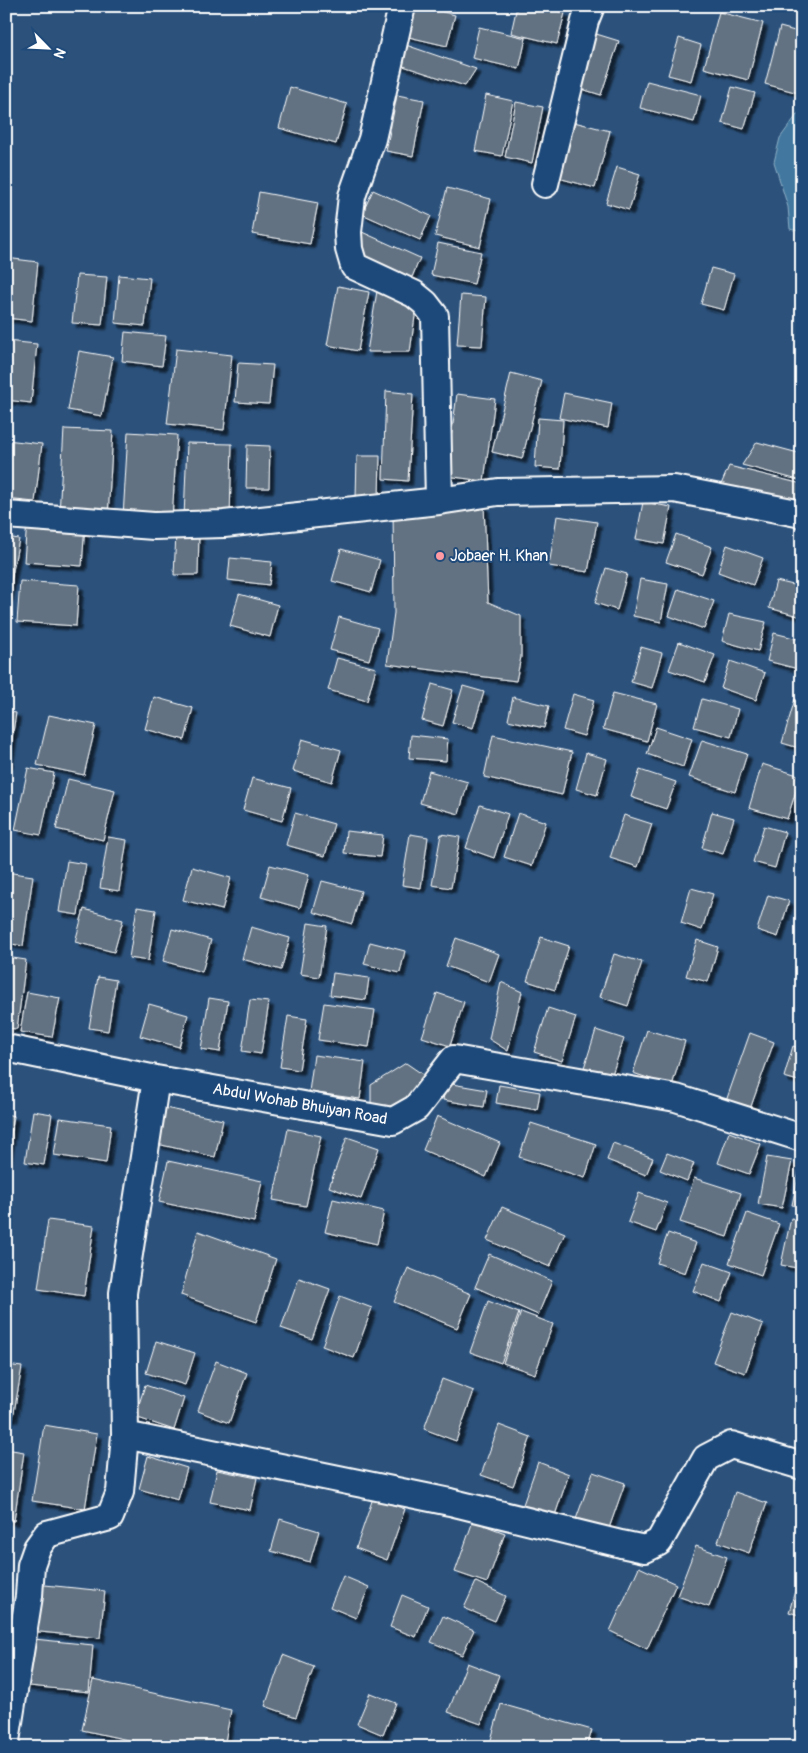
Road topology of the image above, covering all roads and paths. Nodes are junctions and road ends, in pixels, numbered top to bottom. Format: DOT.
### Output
graph roads {
  1 [pos="402,6"];
  2 [pos="591,6"];
  3 [pos="545,184"];
  4 [pos="439,500"];
  5 [pos="802,514"];
  6 [pos="6,515"];
  7 [pos="6,1048"];
  8 [pos="156,1079"];
  9 [pos="802,1138"];
  10 [pos="125,1435"];
  11 [pos="802,1466"];
  12 [pos="6,1741"];
  1 -- 4 [label="street"];
  2 -- 3 [label="street"];
  4 -- 5 [label="street"];
  4 -- 6 [label="street"];
  7 -- 8 [label="street, Abdul Wohab Bhuiyan Road"];
  8 -- 9 [label="street, Abdul Wohab Bhuiyan Road"];
  8 -- 10 [label="street"];
  10 -- 11 [label="street"];
  10 -- 12 [label="street"];
}
